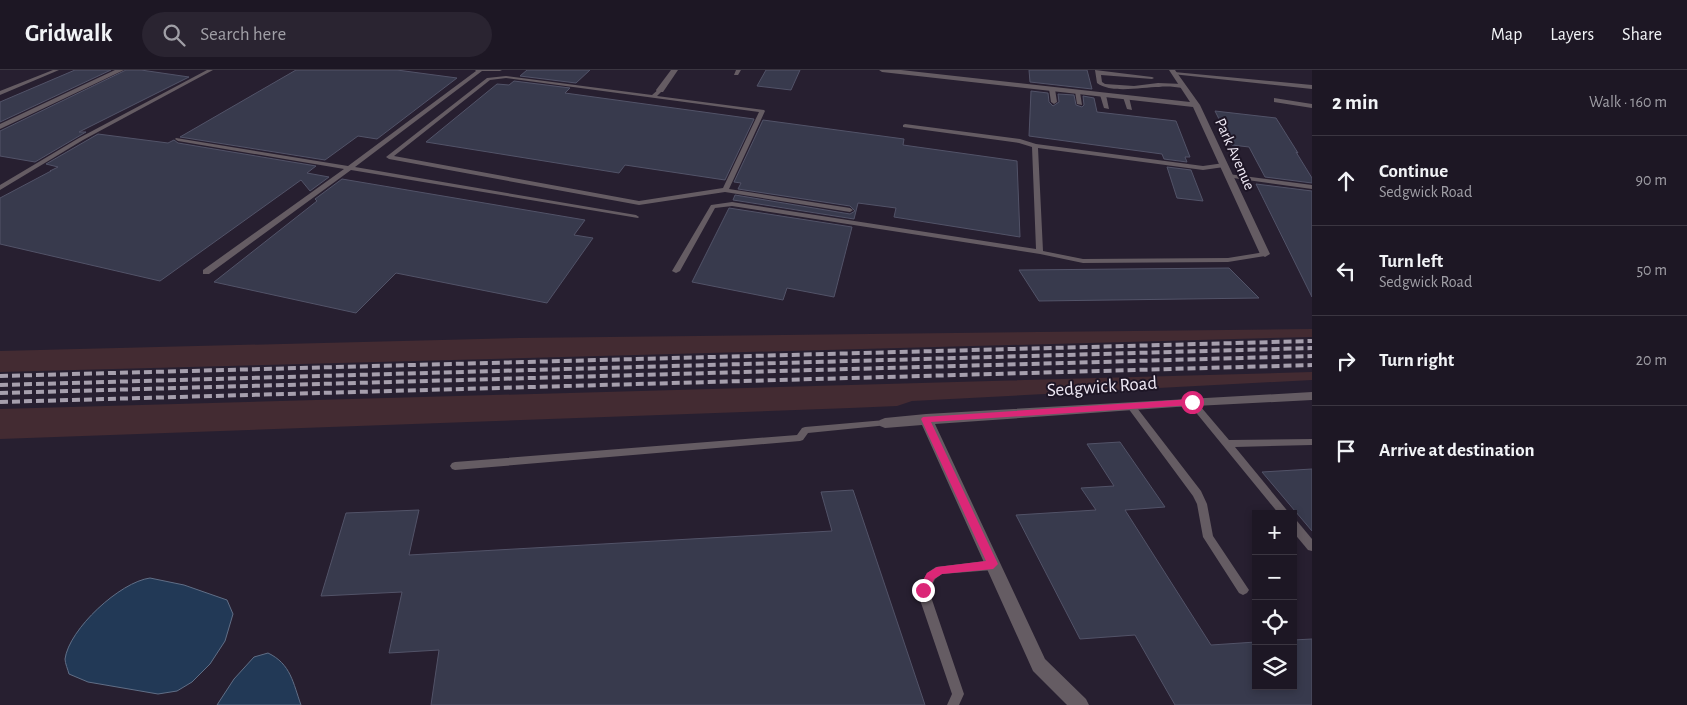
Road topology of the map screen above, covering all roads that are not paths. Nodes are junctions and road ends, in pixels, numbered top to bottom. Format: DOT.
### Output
graph roads {
  1 [pos="56,70"];
  2 [pos="121,70"];
  3 [pos="211,70"];
  4 [pos="478,70"];
  5 [pos="500,70"];
  6 [pos="674,70"];
  7 [pos="886,70"];
  8 [pos="1145,70"];
  9 [pos="1173,71"];
  10 [pos="1097,72"];
  11 [pos="1152,78"];
  12 [pos="1158,85"];
  13 [pos="1183,86"];
  14 [pos="1312,87"];
  15 [pos="1052,89"];
  16 [pos="660,90"];
  17 [pos="1077,92"];
  18 [pos="0,93"];
  19 [pos="1103,95"];
  20 [pos="652,97"];
  21 [pos="1126,97"];
  22 [pos="1277,100"];
  23 [pos="1054,102"];
  24 [pos="1080,104"];
  25 [pos="1196,105"];
  26 [pos="1312,106"];
  27 [pos="1107,108"];
  28 [pos="1130,110"];
  29 [pos="906,126"];
  30 [pos="0,127"];
  31 [pos="178,139"];
  32 [pos="1035,146"];
  33 [pos="1224,165"];
  34 [pos="350,168"];
  35 [pos="1228,176"];
  36 [pos="0,188"];
  37 [pos="1312,188"];
  38 [pos="724,190"];
  39 [pos="850,210"];
  40 [pos="636,218"];
  41 [pos="1040,252"];
  42 [pos="1265,254"];
  43 [pos="676,271"];
  44 [pos="206,272"];
  45 [pos="1312,396"];
  46 [pos="1192,402"];
  47 [pos="1132,406"];
  48 [pos="926,419"];
  49 [pos="885,423"];
  50 [pos="1312,442"];
  51 [pos="1227,444"];
  52 [pos="454,466"];
  53 [pos="1282,510"];
  54 [pos="1297,529"];
  55 [pos="1312,547"];
  56 [pos="993,564"];
  57 [pos="1243,590"];
  58 [pos="953,705"];
  59 [pos="1080,705"];
  1 -- 18 [label="lane"];
  2 -- 30 [label="street"];
  3 -- 36 [label="lane"];
  4 -- 5 [label="lane"];
  4 -- 34 [label="lane"];
  6 -- 16 [label="street"];
  7 -- 15 [label="street"];
  8 -- 11 [label="lane"];
  9 -- 13 [label="street, Park Avenue"];
  9 -- 14 [label="lane"];
  10 -- 11 [label="lane"];
  10 -- 12 [label="lane"];
  11 -- 12 [label="lane"];
  12 -- 13 [label="lane"];
  13 -- 25 [label="street, Park Avenue"];
  15 -- 17 [label="street"];
  15 -- 23 [label="lane"];
  16 -- 20 [label="lane"];
  17 -- 19 [label="street"];
  17 -- 24 [label="lane"];
  19 -- 21 [label="street"];
  19 -- 27 [label="lane"];
  20 -- 38 [label="lane"];
  20 -- 38 [label="lane"];
  21 -- 25 [label="street"];
  21 -- 28 [label="lane"];
  22 -- 26 [label="street"];
  25 -- 33 [label="street, Park Avenue"];
  29 -- 32 [label="lane"];
  31 -- 34 [label="lane"];
  32 -- 33 [label="lane"];
  32 -- 41 [label="lane"];
  33 -- 35 [label="street, Park Avenue"];
  34 -- 40 [label="lane"];
  34 -- 44 [label="lane"];
  35 -- 37 [label="lane"];
  35 -- 42 [label="street, Park Avenue"];
  38 -- 39 [label="lane"];
  41 -- 42 [label="lane"];
  41 -- 43 [label="lane"];
  45 -- 46 [label="street, Sedgwick Road"];
  46 -- 47 [label="street, Sedgwick Road"];
  46 -- 51 [label="lane"];
  47 -- 48 [label="street, Sedgwick Road"];
  47 -- 57 [label="lane"];
  48 -- 49 [label="street, Sedgwick Road"];
  48 -- 56 [label="street"];
  49 -- 52 [label="lane"];
  50 -- 51 [label="lane"];
  51 -- 53 [label="lane"];
  54 -- 55 [label="lane"];
  56 -- 58 [label="lane"];
  56 -- 59 [label="street"];
}
